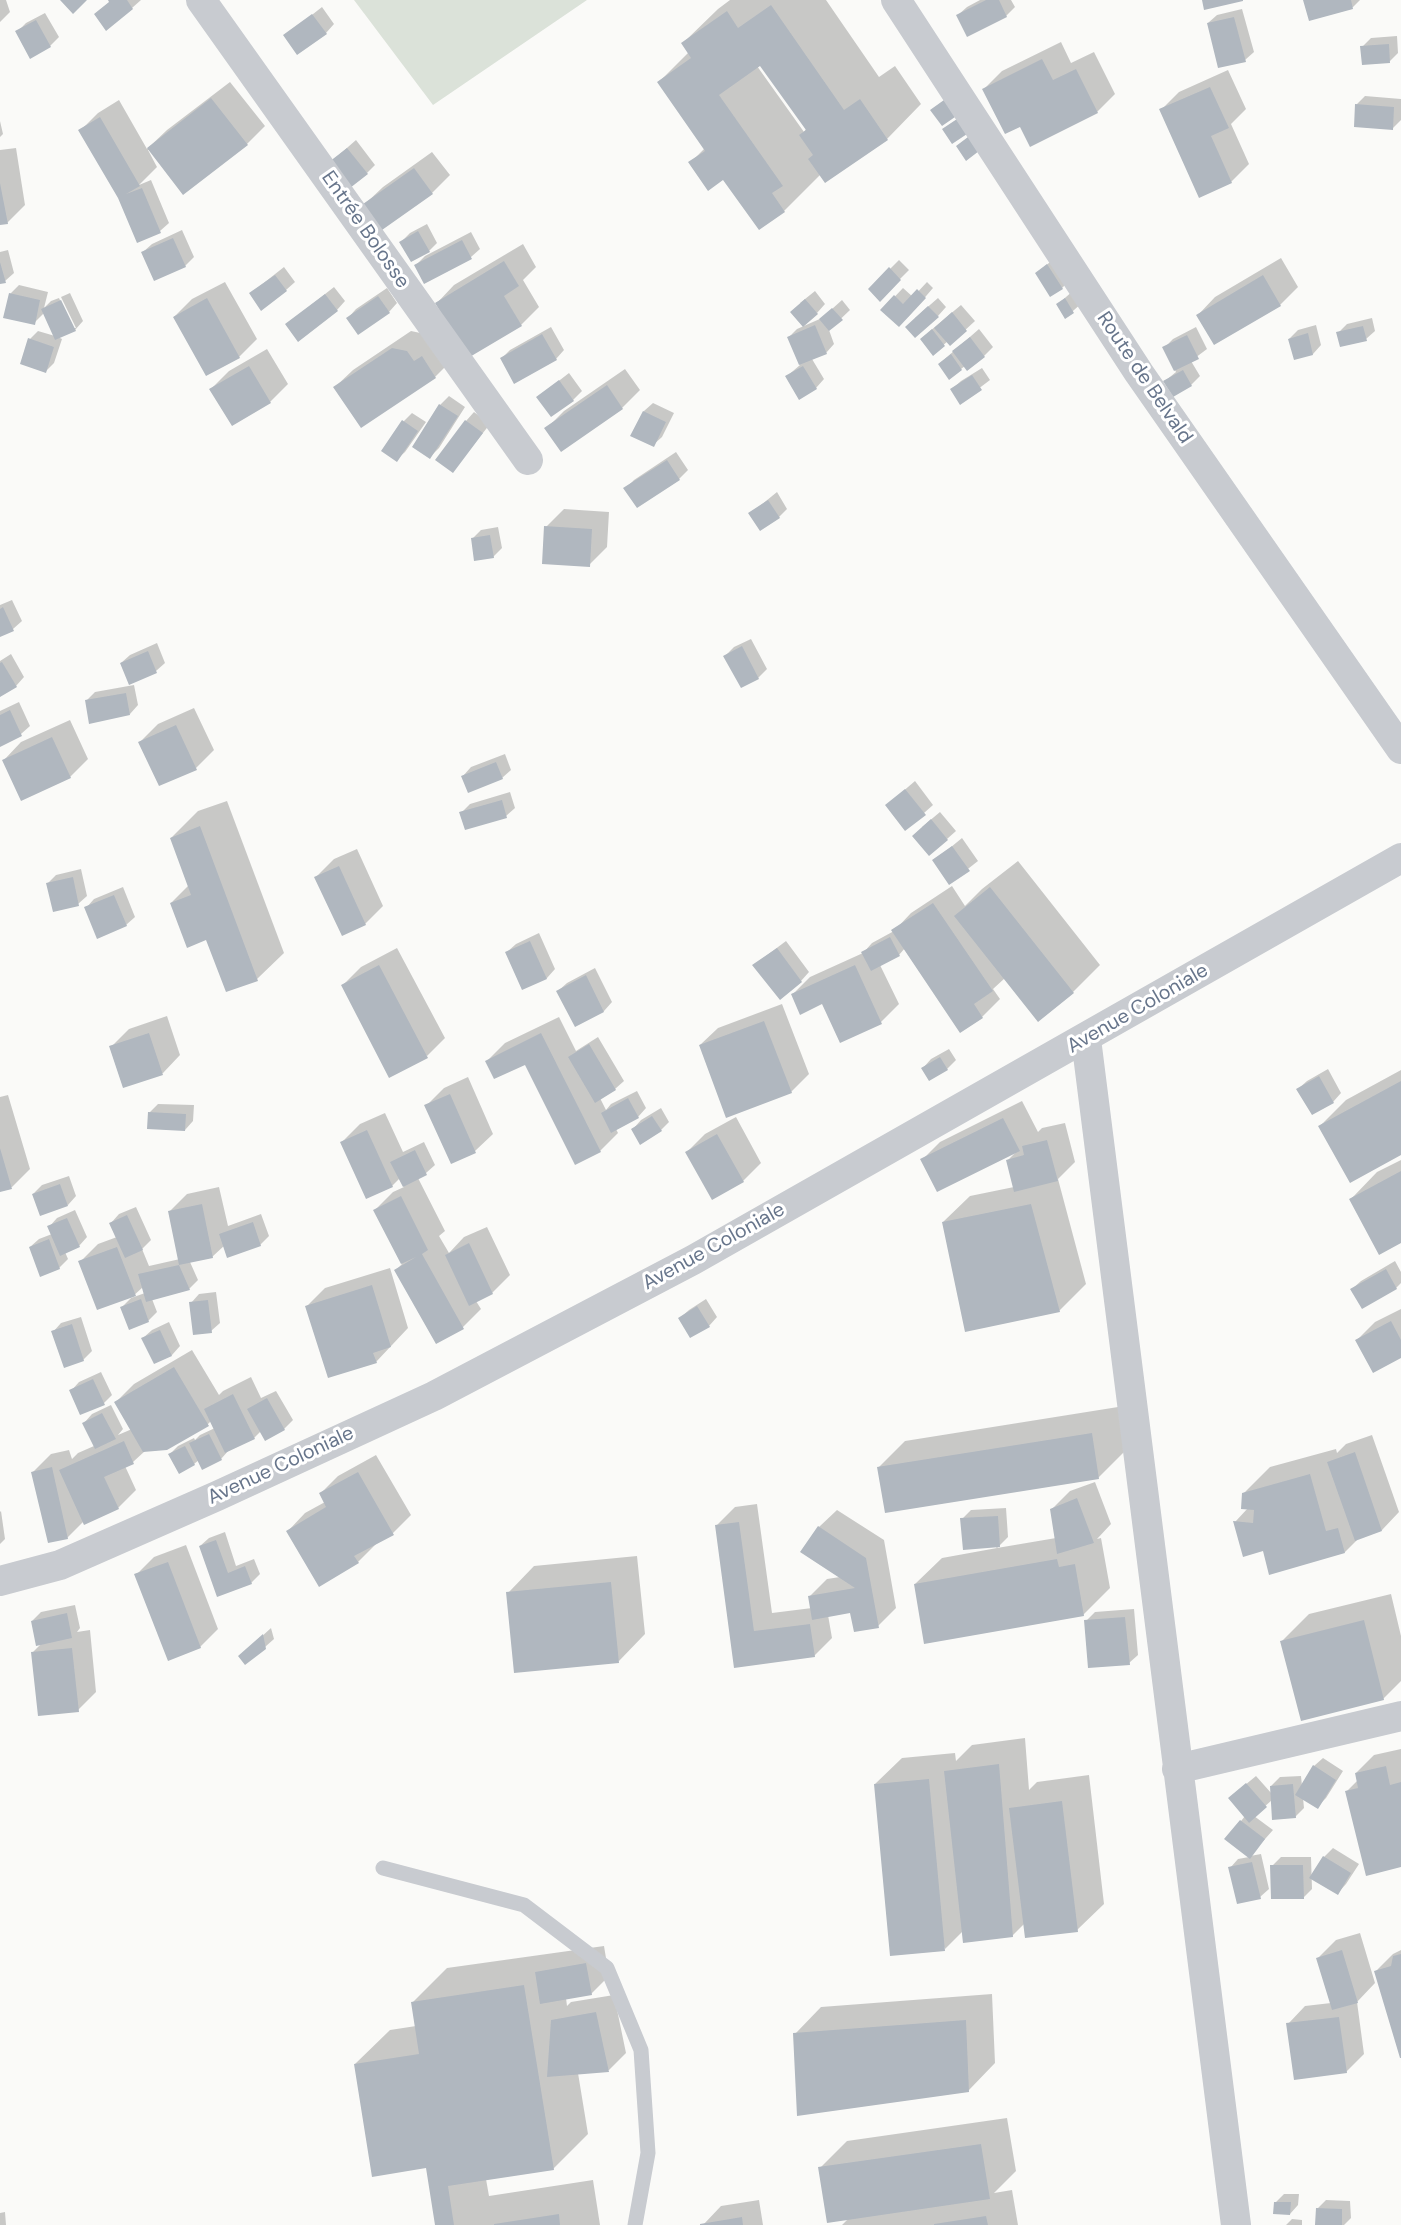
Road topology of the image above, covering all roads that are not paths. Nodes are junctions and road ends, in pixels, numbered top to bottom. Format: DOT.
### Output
graph roads {
  1 [pos="201,0"];
  2 [pos="896,0"];
  3 [pos="528,460"];
  4 [pos="1401,749"];
  5 [pos="1401,858"];
  6 [pos="1086,1039"];
  7 [pos="0,1581"];
  8 [pos="1401,1716"];
  9 [pos="1177,1768"];
  10 [pos="383,1868"];
  11 [pos="635,2225"];
  12 [pos="1236,2225"];
  1 -- 3 [label="street, Entrée Bolosse"];
  2 -- 4 [label="street, Route de Belvald"];
  5 -- 6 [label="street, Avenue Coloniale"];
  6 -- 7 [label="street, Avenue Coloniale"];
  6 -- 9 [label="street"];
  8 -- 9 [label="street"];
  9 -- 12 [label="street"];
  10 -- 11 [label="lane"];
}
